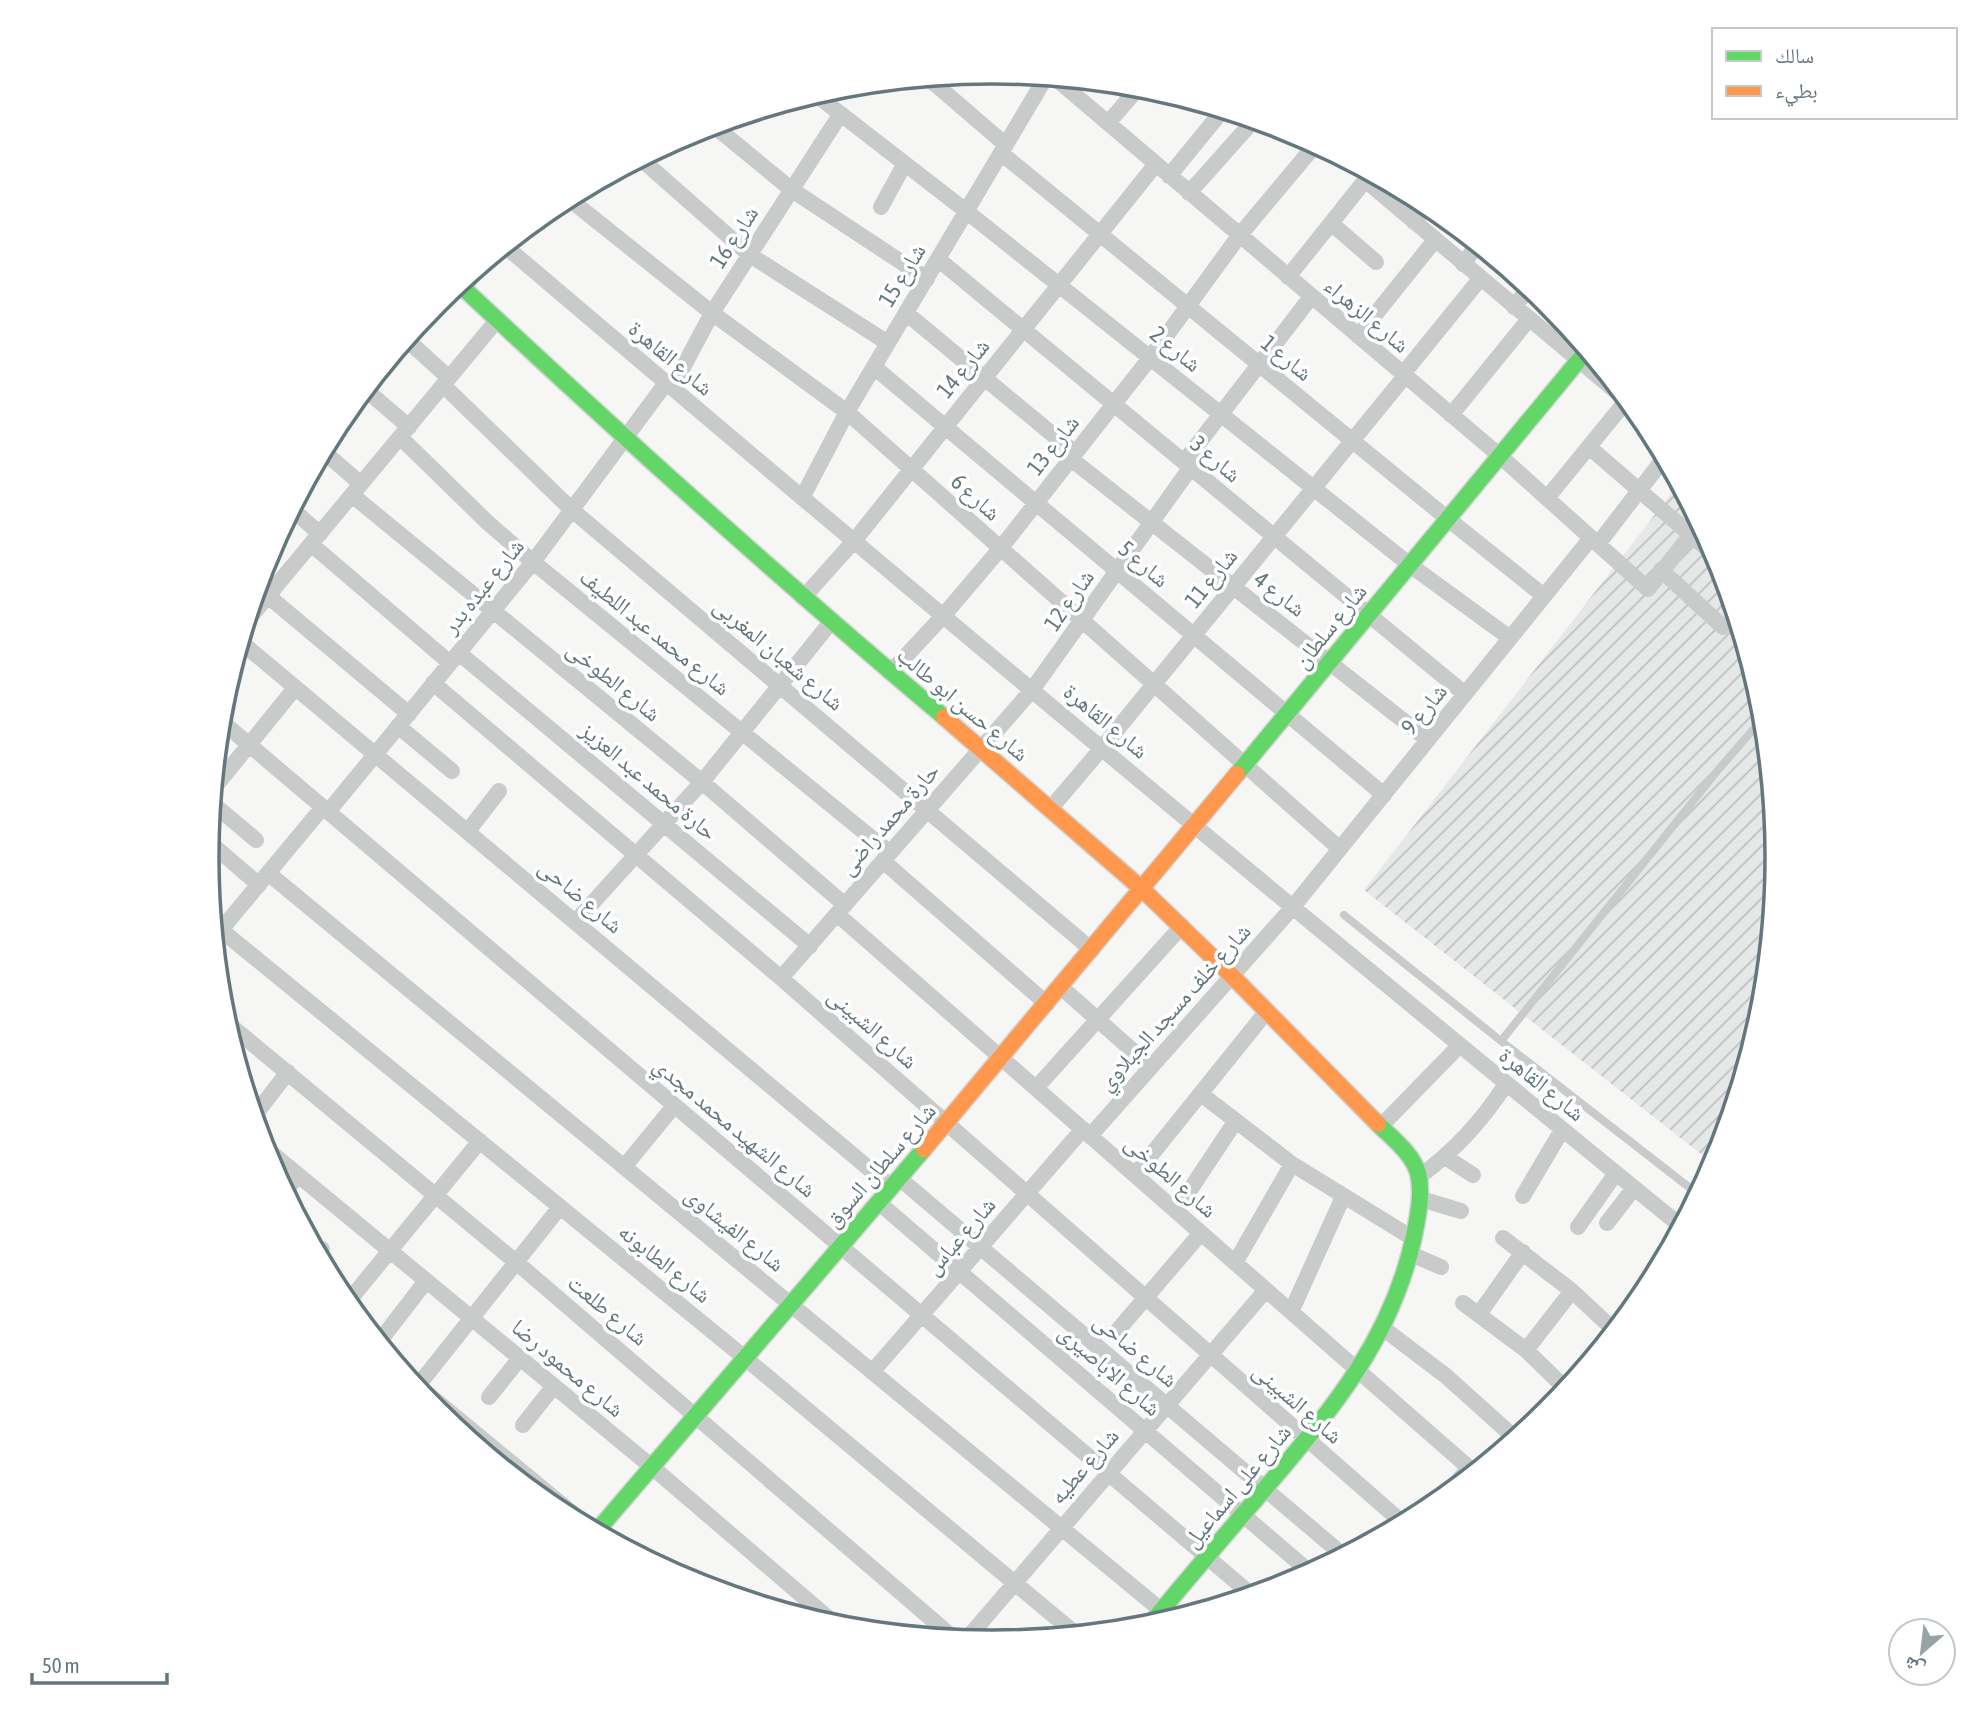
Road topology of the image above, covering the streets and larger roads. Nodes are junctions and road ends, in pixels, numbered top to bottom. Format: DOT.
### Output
graph roads {
  1 [pos="937,86"];
  2 [pos="1041,86"];
  3 [pos="1067,88"];
  4 [pos="1130,97"];
  5 [pos="825,103"];
  6 [pos="840,115"];
  7 [pos="1217,117"];
  8 [pos="1108,123"];
  9 [pos="1247,127"];
  10 [pos="723,133"];
  11 [pos="1004,149"];
  12 [pos="1309,152"];
  13 [pos="1156,164"];
  14 [pos="648,165"];
  15 [pos="904,165"];
  16 [pos="1169,176"];
  17 [pos="1365,180"];
  18 [pos="1380,189"];
  19 [pos="792,190"];
  20 [pos="1189,193"];
  21 [pos="577,205"];
  22 [pos="881,207"];
  23 [pos="966,211"];
  24 [pos="1421,213"];
  25 [pos="1415,222"];
  26 [pos="1331,223"];
  27 [pos="1100,234"];
  28 [pos="1239,236"];
  29 [pos="1435,240"];
  30 [pos="512,252"];
  31 [pos="1472,252"];
  32 [pos="750,255"];
  33 [pos="939,259"];
  34 [pos="1376,262"];
  35 [pos="1463,264"];
  36 [pos="1288,277"];
  37 [pos="927,279"];
  38 [pos="1480,279"];
  39 [pos="1059,285"];
  40 [pos="467,291"];
  41 [pos="1523,296"];
  42 [pos="1311,297"];
  43 [pos="1188,306"];
  44 [pos="1514,307"];
  45 [pos="712,313"];
  46 [pos="906,313"];
  47 [pos="498,319"];
  48 [pos="1529,319"];
  49 [pos="1023,329"];
  50 [pos="1358,336"];
  51 [pos="888,343"];
  52 [pos="412,346"];
  53 [pos="1577,352"];
  54 [pos="1150,358"];
  55 [pos="1259,365"];
  56 [pos="874,367"];
  57 [pos="1404,375"];
  58 [pos="985,378"];
  59 [pos="446,382"];
  60 [pos="669,385"];
  61 [pos="372,396"];
  62 [pos="1114,404"];
  63 [pos="1618,404"];
  64 [pos="847,412"];
  65 [pos="1221,415"];
  66 [pos="1451,415"];
  67 [pos="945,427"];
  68 [pos="405,432"];
  69 [pos="625,439"];
  70 [pos="1352,441"];
  71 [pos="1589,447"];
  72 [pos="1073,456"];
  73 [pos="1500,456"];
  74 [pos="330,459"];
  75 [pos="1188,465"];
  76 [pos="1659,465"];
  77 [pos="911,470"];
  78 [pos="1313,488"];
  79 [pos="357,490"];
  80 [pos="1639,491"];
  81 [pos="802,498"];
  82 [pos="1547,498"];
  83 [pos="1036,503"];
  84 [pos="572,510"];
  85 [pos="298,517"];
  86 [pos="1448,519"];
  87 [pos="1152,522"];
  88 [pos="1691,526"];
  89 [pos="1693,531"];
  90 [pos="1274,537"];
  91 [pos="315,539"];
  92 [pos="853,541"];
  93 [pos="1594,541"];
  94 [pos="1000,549"];
  95 [pos="533,562"];
  96 [pos="1410,565"];
  97 [pos="1661,570"];
  98 [pos="1117,571"];
  99 [pos="1233,587"];
  100 [pos="268,588"];
  101 [pos="271,593"];
  102 [pos="1544,596"];
  103 [pos="803,598"];
  104 [pos="262,603"];
  105 [pos="493,610"];
  106 [pos="1369,614"];
  107 [pos="943,616"];
  108 [pos="831,622"];
  109 [pos="1081,622"];
  110 [pos="1723,626"];
  111 [pos="1194,636"];
  112 [pos="1510,638"];
  113 [pos="248,648"];
  114 [pos="454,658"];
  115 [pos="1330,662"];
  116 [pos="890,673"];
  117 [pos="433,683"];
  118 [pos="1154,685"];
  119 [pos="781,686"];
  120 [pos="295,688"];
  121 [pos="1032,690"];
  122 [pos="1465,694"];
  123 [pos="1287,714"];
  124 [pos="403,720"];
  125 [pos="231,729"];
  126 [pos="743,733"];
  127 [pos="1428,740"];
  128 [pos="249,744"];
  129 [pos="1102,748"];
  130 [pos="980,749"];
  131 [pos="375,754"];
  132 [pos="1245,765"];
  133 [pos="452,771"];
  134 [pos="224,775"];
  135 [pos="702,782"];
  136 [pos="499,791"];
  137 [pos="1384,795"];
  138 [pos="1051,808"];
  139 [pos="928,809"];
  140 [pos="221,810"];
  141 [pos="326,810"];
  142 [pos="666,824"];
  143 [pos="1195,825"];
  144 [pos="468,831"];
  145 [pos="256,840"];
  146 [pos="219,849"];
  147 [pos="1340,849"];
  148 [pos="637,856"];
  149 [pos="887,857"];
  150 [pos="264,879"];
  151 [pos="1142,889"];
  152 [pos="1292,908"];
  153 [pos="841,909"];
  154 [pos="576,921"];
  155 [pos="1182,926"];
  156 [pos="223,928"];
  157 [pos="224,941"];
  158 [pos="810,946"];
  159 [pos="1092,950"];
  160 [pos="1232,976"];
  161 [pos="781,978"];
  162 [pos="1061,987"];
  163 [pos="1046,1004"];
  164 [pos="1267,1011"];
  165 [pos="1098,1020"];
  166 [pos="239,1033"];
  167 [pos="1460,1046"];
  168 [pos="1002,1058"];
  169 [pos="1151,1067"];
  170 [pos="288,1072"];
  171 [pos="1506,1084"];
  172 [pos="1036,1088"];
  173 [pos="1201,1094"];
  174 [pos="674,1106"];
  175 [pos="261,1108"];
  176 [pos="947,1122"];
  177 [pos="1235,1122"];
  178 [pos="1381,1126"];
  179 [pos="1562,1130"];
  180 [pos="1087,1133"];
  181 [pos="480,1141"];
  182 [pos="1445,1157"];
  183 [pos="281,1161"];
  184 [pos="1292,1164"];
  185 [pos="624,1167"];
  186 [pos="1616,1173"];
  187 [pos="298,1175"];
  188 [pos="1135,1175"];
  189 [pos="1473,1175"];
  190 [pos="1420,1176"];
  191 [pos="895,1183"];
  192 [pos="291,1184"];
  193 [pos="1634,1188"];
  194 [pos="1028,1193"];
  195 [pos="436,1195"];
  196 [pos="1522,1196"];
  197 [pos="1343,1197"];
  198 [pos="1420,1199"];
  199 [pos="878,1202"];
  200 [pos="560,1207"];
  201 [pos="1176,1211"];
  202 [pos="1461,1211"];
  203 [pos="1675,1221"];
  204 [pos="1607,1223"];
  205 [pos="1578,1227"];
  206 [pos="1201,1233"];
  207 [pos="1503,1238"];
  208 [pos="840,1246"];
  209 [pos="1413,1246"];
  210 [pos="981,1247"];
  211 [pos="390,1251"];
  212 [pos="1523,1252"];
  213 [pos="516,1262"];
  214 [pos="1235,1263"];
  215 [pos="1441,1267"];
  216 [pos="959,1272"];
  217 [pos="426,1280"];
  218 [pos="1266,1290"];
  219 [pos="1572,1291"];
  220 [pos="354,1294"];
  221 [pos="1145,1300"];
  222 [pos="1464,1303"];
  223 [pos="790,1304"];
  224 [pos="1291,1311"];
  225 [pos="1479,1314"];
  226 [pos="921,1315"];
  227 [pos="471,1318"];
  228 [pos="1608,1325"];
  229 [pos="1118,1329"];
  230 [pos="1384,1329"];
  231 [pos="384,1335"];
  232 [pos="1526,1350"];
  233 [pos="1209,1355"];
  234 [pos="520,1358"];
  235 [pos="745,1358"];
  236 [pos="872,1372"];
  237 [pos="1359,1372"];
  238 [pos="419,1376"];
  239 [pos="1560,1383"];
  240 [pos="554,1386"];
  241 [pos="489,1396"];
  242 [pos="1166,1405"];
  243 [pos="696,1415"];
  244 [pos="523,1424"];
  245 [pos="1145,1430"];
  246 [pos="1509,1433"];
  247 [pos="1305,1439"];
  248 [pos="652,1466"];
  249 [pos="1468,1467"];
  250 [pos="1108,1474"];
  251 [pos="1264,1488"];
  252 [pos="1242,1514"];
  253 [pos="1396,1517"];
  254 [pos="602,1524"];
  255 [pos="1062,1527"];
  256 [pos="1337,1550"];
  257 [pos="1207,1557"];
  258 [pos="1302,1566"];
  259 [pos="1014,1583"];
  260 [pos="1244,1589"];
  261 [pos="1172,1610"];
  262 [pos="821,1611"];
  263 [pos="1164,1611"];
  264 [pos="1067,1627"];
  265 [pos="943,1629"];
  266 [pos="973,1630"];
  1 -- 11 [label="street, شارع 1"];
  2 -- 11 [label="street, شارع 15"];
  3 -- 8 [label="street, شارع الزهراء"];
  4 -- 8 [label="street"];
  5 -- 6 [label="street, شارع 2"];
  6 -- 15 [label="street, شارع 2"];
  6 -- 19 [label="street, شارع 16"];
  7 -- 16 [label="street"];
  8 -- 13 [label="street, شارع الزهراء"];
  9 -- 20 [label="street"];
  10 -- 19 [label="street"];
  11 -- 23 [label="street, شارع 15"];
  11 -- 27 [label="street, شارع 1"];
  12 -- 28 [label="street, شارع 13"];
  13 -- 16 [label="street, شارع الزهراء"];
  13 -- 27 [label="street, شارع 14"];
  14 -- 32 [label="street"];
  15 -- 22 [label="street"];
  15 -- 23 [label="street, شارع 2"];
  16 -- 20 [label="street, شارع الزهراء"];
  17 -- 26 [label="street"];
  18 -- 25 [label="street"];
  19 -- 32 [label="street, شارع 16"];
  19 -- 37 [label="street"];
  20 -- 28 [label="street, شارع الزهراء"];
  21 -- 45 [label="street, شارع 6"];
  23 -- 33 [label="street, شارع 15"];
  23 -- 39 [label="street, شارع 2"];
  24 -- 25 [label="street"];
  25 -- 29 [label="street"];
  26 -- 34 [label="street"];
  26 -- 36 [label="street"];
  27 -- 39 [label="street, شارع 14"];
  27 -- 43 [label="street, شارع 1"];
  28 -- 36 [label="street, شارع الزهراء"];
  28 -- 43 [label="street, شارع 13"];
  29 -- 35 [label="street"];
  29 -- 50 [label="street"];
  30 -- 60 [label="street, شارع القاهرة"];
  31 -- 35 [label="street"];
  32 -- 45 [label="street, شارع 16"];
  32 -- 51 [label="street"];
  33 -- 37 [label="street, شارع 15"];
  33 -- 49 [label="street, شارع 3"];
  35 -- 38 [label="street"];
  36 -- 42 [label="street, شارع الزهراء"];
  37 -- 46 [label="street, شارع 15"];
  38 -- 44 [label="street"];
  38 -- 57 [label="street, شارع 11"];
  39 -- 49 [label="street, شارع 14"];
  39 -- 54 [label="street, شارع 2"];
  40 -- 47 [label="street, شارع حسن ابو طالب"];
  41 -- 44 [label="street"];
  42 -- 50 [label="street, شارع الزهراء"];
  42 -- 55 [label="street, شارع 12"];
  43 -- 54 [label="street, شارع 13"];
  43 -- 55 [label="street, شارع 1"];
  44 -- 48 [label="street"];
  45 -- 60 [label="street, شارع 16"];
  45 -- 64 [label="street, شارع 6"];
  46 -- 51 [label="street, شارع 15"];
  46 -- 58 [label="street, شارع 4"];
  47 -- 59 [label="street"];
  47 -- 69 [label="street, شارع حسن ابو طالب"];
  48 -- 53 [label="street"];
  48 -- 66 [label="street"];
  49 -- 58 [label="street, شارع 14"];
  49 -- 62 [label="street, شارع 3"];
  50 -- 57 [label="street, شارع الزهراء"];
  51 -- 56 [label="street, شارع 15"];
  52 -- 59 [label="street, شارع شعبان المغربى"];
  53 -- 73 [label="street, شارع سلطان"];
  54 -- 62 [label="street, شارع 13"];
  54 -- 65 [label="street, شارع 2"];
  55 -- 65 [label="street, شارع 12"];
  55 -- 70 [label="street, شارع 1"];
  56 -- 64 [label="street, شارع 15"];
  56 -- 67 [label="street, شارع 5"];
  57 -- 66 [label="street, شارع الزهراء"];
  57 -- 70 [label="street, شارع 11"];
  58 -- 67 [label="street, شارع 14"];
  58 -- 72 [label="street, شارع 4"];
  59 -- 68 [label="street"];
  59 -- 84 [label="street, شارع شعبان المغربى"];
  60 -- 69 [label="street, شارع عبده بدر"];
  60 -- 81 [label="street, شارع القاهرة"];
  61 -- 68 [label="street, شارع محمد عبد اللطيف"];
  62 -- 72 [label="street, شارع 13"];
  62 -- 75 [label="street, شارع 3"];
  63 -- 71 [label="street"];
  64 -- 77 [label="street, شارع 6"];
  64 -- 81 [label="street, شارع 15"];
  65 -- 75 [label="street, شارع 12"];
  65 -- 78 [label="street, شارع 2"];
  66 -- 73 [label="street, شارع الزهراء"];
  67 -- 77 [label="street, شارع 14"];
  67 -- 83 [label="street, شارع 5"];
  68 -- 79 [label="street"];
  68 -- 95 [label="street, شارع محمد عبد اللطيف"];
  69 -- 84 [label="street, شارع عبده بدر"];
  69 -- 103 [label="street, شارع حسن ابو طالب"];
  70 -- 78 [label="street, شارع 11"];
  70 -- 86 [label="street, شارع 1"];
  71 -- 80 [label="street"];
  71 -- 82 [label="street"];
  72 -- 83 [label="street, شارع 13"];
  72 -- 87 [label="street, شارع 4"];
  73 -- 82 [label="street, شارع الزهراء"];
  73 -- 86 [label="street, شارع سلطان"];
  74 -- 79 [label="street, شارع الطوخى"];
  75 -- 87 [label="street, شارع 12"];
  75 -- 90 [label="street, شارع 3"];
  76 -- 80 [label="street, شارع 9"];
  77 -- 92 [label="street, شارع 14"];
  77 -- 94 [label="street, شارع 6"];
  78 -- 90 [label="street, شارع 11"];
  78 -- 96 [label="street, شارع 2"];
  79 -- 91 [label="street"];
  79 -- 105 [label="street, شارع الطوخى"];
  80 -- 88 [label="street"];
  80 -- 93 [label="street, شارع 9"];
  81 -- 92 [label="street, شارع القاهرة"];
  82 -- 93 [label="street, شارع الزهراء"];
  83 -- 94 [label="street, شارع 13"];
  83 -- 98 [label="street, شارع 5"];
  84 -- 95 [label="street, شارع عبده بدر"];
  84 -- 119 [label="street, شارع شعبان المغربى"];
  85 -- 91 [label="street, حارة محمد عبد العزيز"];
  86 -- 96 [label="street, شارع سلطان"];
  86 -- 102 [label="street, شارع 1"];
  87 -- 98 [label="street, شارع 12"];
  87 -- 99 [label="street, شارع 4"];
  89 -- 97 [label="street"];
  90 -- 99 [label="street, شارع 11"];
  90 -- 106 [label="street, شارع 3"];
  91 -- 101 [label="street"];
  91 -- 114 [label="street, حارة محمد عبد العزيز"];
  92 -- 103 [label="street, شارع 14"];
  92 -- 107 [label="street, شارع القاهرة"];
  93 -- 97 [label="street, شارع الزهراء"];
  93 -- 102 [label="street, شارع 9"];
  94 -- 107 [label="street, شارع 13"];
  94 -- 109 [label="street, شارع 6"];
  95 -- 105 [label="street, شارع عبده بدر"];
  95 -- 126 [label="street, شارع محمد عبد اللطيف"];
  96 -- 106 [label="street, شارع سلطان"];
  96 -- 112 [label="street, شارع 2"];
  97 -- 110 [label="street"];
  98 -- 109 [label="street, شارع 12"];
  98 -- 111 [label="street, شارع 5"];
  99 -- 111 [label="street, شارع 11"];
  99 -- 115 [label="street, شارع 4"];
  100 -- 101 [label="street"];
  101 -- 104 [label="street"];
  101 -- 124 [label="street"];
  102 -- 112 [label="street, شارع 9"];
  103 -- 108 [label="street, شارع حسن ابو طالب"];
  105 -- 114 [label="street, شارع عبده بدر"];
  105 -- 135 [label="street, شارع الطوخى"];
  106 -- 115 [label="street, شارع سلطان"];
  106 -- 122 [label="street, شارع 3"];
  107 -- 116 [label="street, شارع 13"];
  107 -- 121 [label="street, شارع القاهرة"];
  108 -- 116 [label="street, شارع حسن ابو طالب"];
  108 -- 119 [label="street"];
  109 -- 118 [label="street, شارع 6"];
  109 -- 121 [label="street, شارع 12"];
  111 -- 118 [label="street, شارع 11"];
  111 -- 123 [label="street, شارع 5"];
  112 -- 122 [label="street, شارع 9"];
  113 -- 120 [label="street, شارع ضاحى"];
  114 -- 117 [label="street, شارع عبده بدر"];
  114 -- 142 [label="street, حارة محمد عبد العزيز"];
  115 -- 123 [label="street, شارع سلطان"];
  115 -- 127 [label="street, شارع 4"];
  116 -- 130 [label="street, شارع حسن ابو طالب"];
  117 -- 124 [label="street, شارع عبده بدر"];
  117 -- 148 [label="street, شارع الشبينى"];
  118 -- 129 [label="street, شارع 11"];
  118 -- 132 [label="street, شارع 6"];
  119 -- 126 [label="street"];
  119 -- 139 [label="street, شارع شعبان المغربى"];
  120 -- 128 [label="street"];
  120 -- 131 [label="street, شارع ضاحى"];
  121 -- 129 [label="street, شارع القاهرة"];
  121 -- 130 [label="street, حارة محمد راضى"];
  122 -- 127 [label="street, شارع 9"];
  123 -- 132 [label="street, شارع سلطان"];
  123 -- 137 [label="street, شارع 5"];
  124 -- 131 [label="street, شارع عبده بدر"];
  124 -- 133 [label="street"];
  125 -- 128 [label="street, شارع الشهيد محمد مجدي"];
  126 -- 135 [label="street"];
  126 -- 149 [label="street, شارع محمد عبد اللطيف"];
  127 -- 137 [label="street, شارع 9"];
  128 -- 134 [label="street"];
  128 -- 141 [label="street, شارع الشهيد محمد مجدي"];
  129 -- 138 [label="street, شارع 11"];
  129 -- 143 [label="street, شارع القاهرة"];
  130 -- 138 [label="street, شارع حسن ابو طالب"];
  130 -- 139 [label="street, حارة محمد راضى"];
  131 -- 141 [label="street, شارع عبده بدر"];
  131 -- 144 [label="street, شارع ضاحى"];
  132 -- 143 [label="street, شارع سلطان"];
  132 -- 147 [label="street, شارع 6"];
  135 -- 142 [label="street"];
  135 -- 153 [label="street, شارع الطوخى"];
  136 -- 144 [label="street"];
  137 -- 147 [label="street, شارع 9"];
  138 -- 151 [label="street, شارع حسن ابو طالب"];
  139 -- 149 [label="street, حارة محمد راضى"];
  139 -- 159 [label="street, شارع شعبان المغربى"];
  140 -- 145 [label="street"];
  141 -- 150 [label="street, شارع عبده بدر"];
  141 -- 174 [label="street, شارع الشهيد محمد مجدي"];
  142 -- 148 [label="street"];
  142 -- 158 [label="street, حارة محمد عبد العزيز"];
  143 -- 151 [label="street, شارع سلطان السوق"];
  143 -- 152 [label="street, شارع القاهرة"];
  144 -- 154 [label="street, شارع ضاحى"];
  146 -- 150 [label="street, شارع الفيشاوى"];
  147 -- 152 [label="street, شارع 9"];
  148 -- 154 [label="street"];
  148 -- 161 [label="street, شارع الشبينى"];
  149 -- 153 [label="street, حارة محمد راضى"];
  149 -- 163 [label="street, شارع محمد عبد اللطيف"];
  150 -- 156 [label="street, شارع عبده بدر"];
  150 -- 185 [label="street, شارع الفيشاوى"];
  151 -- 155 [label="street, شارع حسن ابو طالب"];
  151 -- 159 [label="street, شارع سلطان السوق"];
  152 -- 160 [label="street, شارع خلف مسجد الجبلاوي"];
  152 -- 167 [label="street, شارع القاهرة"];
  153 -- 158 [label="street, حارة محمد راضى"];
  153 -- 168 [label="street, شارع الطوخى"];
  154 -- 191 [label="street, شارع ضاحى"];
  155 -- 160 [label="street, شارع حسن ابو طالب"];
  155 -- 165 [label="street"];
  157 -- 181 [label="street, شارع الطابونه"];
  158 -- 161 [label="street, حارة محمد راضى"];
  159 -- 162 [label="street, شارع سلطان السوق"];
  160 -- 164 [label="street, شارع حسن ابو طالب"];
  160 -- 169 [label="street, شارع خلف مسجد الجبلاوي"];
  161 -- 176 [label="street, شارع الشبينى"];
  162 -- 163 [label="street, شارع سلطان السوق"];
  162 -- 165 [label="street"];
  163 -- 168 [label="street, شارع سلطان السوق"];
  164 -- 173 [label="street"];
  164 -- 178 [label="street, شارع حسن ابو طالب"];
  165 -- 169 [label="street"];
  165 -- 172 [label="street"];
  166 -- 170 [label="street, شارع طلعت"];
  167 -- 171 [label="street, شارع القاهرة"];
  167 -- 178 [label="street"];
  168 -- 172 [label="street, شارع الطوخى"];
  168 -- 176 [label="street, شارع سلطان السوق"];
  169 -- 180 [label="street, شارع خلف مسجد الجبلاوي"];
  170 -- 175 [label="street"];
  170 -- 195 [label="street, شارع طلعت"];
  171 -- 179 [label="street, شارع القاهرة"];
  171 -- 182 [label="street"];
  172 -- 180 [label="street, شارع الطوخى"];
  173 -- 177 [label="street"];
  173 -- 188 [label="street"];
  174 -- 185 [label="street"];
  174 -- 208 [label="street, شارع الشهيد محمد مجدي"];
  176 -- 191 [label="street, شارع سلطان السوق"];
  176 -- 194 [label="street, شارع الشبينى"];
  177 -- 184 [label="street"];
  177 -- 201 [label="street"];
  178 -- 190 [label="street, شارع حسن ابو طالب"];
  179 -- 186 [label="street, شارع القاهرة"];
  179 -- 196 [label="street"];
  180 -- 188 [label="street, شارع الطوخى"];
  180 -- 194 [label="street, شارع عباس"];
  181 -- 195 [label="street"];
  181 -- 200 [label="street, شارع الطابونه"];
  182 -- 189 [label="street"];
  182 -- 190 [label="street"];
  183 -- 187 [label="street, شارع محمود رضا"];
  184 -- 197 [label="street"];
  184 -- 214 [label="street"];
  185 -- 223 [label="street, شارع الفيشاوى"];
  186 -- 193 [label="street, شارع القاهرة"];
  186 -- 205 [label="street"];
  187 -- 192 [label="street"];
  187 -- 211 [label="street, شارع محمود رضا"];
  188 -- 201 [label="street, شارع الطوخى"];
  190 -- 198 [label="street, شارع على اسماعيل"];
  191 -- 199 [label="street, شارع سلطان السوق"];
  191 -- 210 [label="street, شارع ضاحى"];
  193 -- 203 [label="street, شارع القاهرة"];
  193 -- 204 [label="street"];
  194 -- 210 [label="street, شارع عباس"];
  194 -- 221 [label="street, شارع الشبينى"];
  195 -- 211 [label="street"];
  195 -- 213 [label="street, شارع طلعت"];
  197 -- 209 [label="street"];
  197 -- 224 [label="street"];
  198 -- 202 [label="street"];
  198 -- 209 [label="street, شارع على اسماعيل"];
  199 -- 208 [label="street, شارع سلطان السوق"];
  199 -- 216 [label="street, شارع الاباصيرى"];
  200 -- 213 [label="street"];
  200 -- 235 [label="street, شارع الطابونه"];
  201 -- 206 [label="street, شارع الطوخى"];
  206 -- 214 [label="street, شارع الطوخى"];
  206 -- 221 [label="street"];
  207 -- 212 [label="street"];
  208 -- 223 [label="street, شارع سلطان السوق"];
  208 -- 226 [label="street, شارع الشهيد محمد مجدي"];
  209 -- 215 [label="street"];
  209 -- 230 [label="street, شارع على اسماعيل"];
  210 -- 216 [label="street, شارع عباس"];
  210 -- 242 [label="street, شارع ضاحى"];
  211 -- 217 [label="street, شارع محمود رضا"];
  211 -- 220 [label="street"];
  212 -- 219 [label="street"];
  212 -- 225 [label="street"];
  213 -- 227 [label="street"];
  213 -- 243 [label="street, شارع طلعت"];
  214 -- 218 [label="street, شارع الطوخى"];
  216 -- 226 [label="street, شارع عباس"];
  216 -- 245 [label="street, شارع الاباصيرى"];
  217 -- 227 [label="street, شارع محمود رضا"];
  217 -- 231 [label="street"];
  218 -- 224 [label="street, شارع الطوخى"];
  218 -- 233 [label="street, شارع عطيه"];
  219 -- 228 [label="street"];
  219 -- 232 [label="street"];
  221 -- 229 [label="street"];
  221 -- 233 [label="street, شارع الشبينى"];
  222 -- 225 [label="street"];
  223 -- 235 [label="street, شارع سلطان السوق"];
  223 -- 236 [label="street, شارع الفيشاوى"];
  224 -- 237 [label="street, شارع الطوخى"];
  225 -- 232 [label="street"];
  226 -- 236 [label="street, شارع عباس"];
  226 -- 250 [label="street, شارع الشهيد محمد مجدي"];
  227 -- 234 [label="street, شارع محمود رضا"];
  227 -- 238 [label="street"];
  230 -- 237 [label="street, شارع على اسماعيل"];
  230 -- 246 [label="street"];
  232 -- 239 [label="street"];
  233 -- 242 [label="street, شارع عطيه"];
  233 -- 247 [label="street, شارع الشبينى"];
  234 -- 240 [label="street, شارع محمود رضا"];
  234 -- 241 [label="street"];
  235 -- 243 [label="street, شارع سلطان السوق"];
  235 -- 259 [label="street, شارع الطابونه"];
  236 -- 255 [label="street, شارع الفيشاوى"];
  237 -- 247 [label="street, شارع على اسماعيل"];
  237 -- 249 [label="street, شارع الطوخى"];
  240 -- 244 [label="street"];
  240 -- 248 [label="street, شارع محمود رضا"];
  242 -- 245 [label="street, شارع عطيه"];
  242 -- 251 [label="street, شارع ضاحى"];
  243 -- 248 [label="street, شارع سلطان السوق"];
  243 -- 265 [label="street, شارع طلعت"];
  245 -- 250 [label="street, شارع عطيه"];
  245 -- 252 [label="street, شارع الاباصيرى"];
  247 -- 251 [label="street, شارع على اسماعيل"];
  247 -- 253 [label="street, شارع الشبينى"];
  248 -- 254 [label="street, شارع سلطان السوق"];
  248 -- 262 [label="street, شارع محمود رضا"];
  250 -- 255 [label="street, شارع عطيه"];
  250 -- 257 [label="street, شارع الشهيد محمد مجدي"];
  251 -- 252 [label="street, شارع على اسماعيل"];
  251 -- 256 [label="street, شارع ضاحى"];
  252 -- 257 [label="street, شارع على اسماعيل"];
  252 -- 258 [label="street, شارع الاباصيرى"];
  255 -- 259 [label="street, شارع عطيه"];
  255 -- 263 [label="street, شارع الفيشاوى"];
  257 -- 260 [label="street, شارع الشهيد محمد مجدي"];
  257 -- 261 [label="street, شارع على اسماعيل"];
  259 -- 264 [label="street, شارع الطابونه"];
  259 -- 266 [label="street, شارع عطيه"];
}
